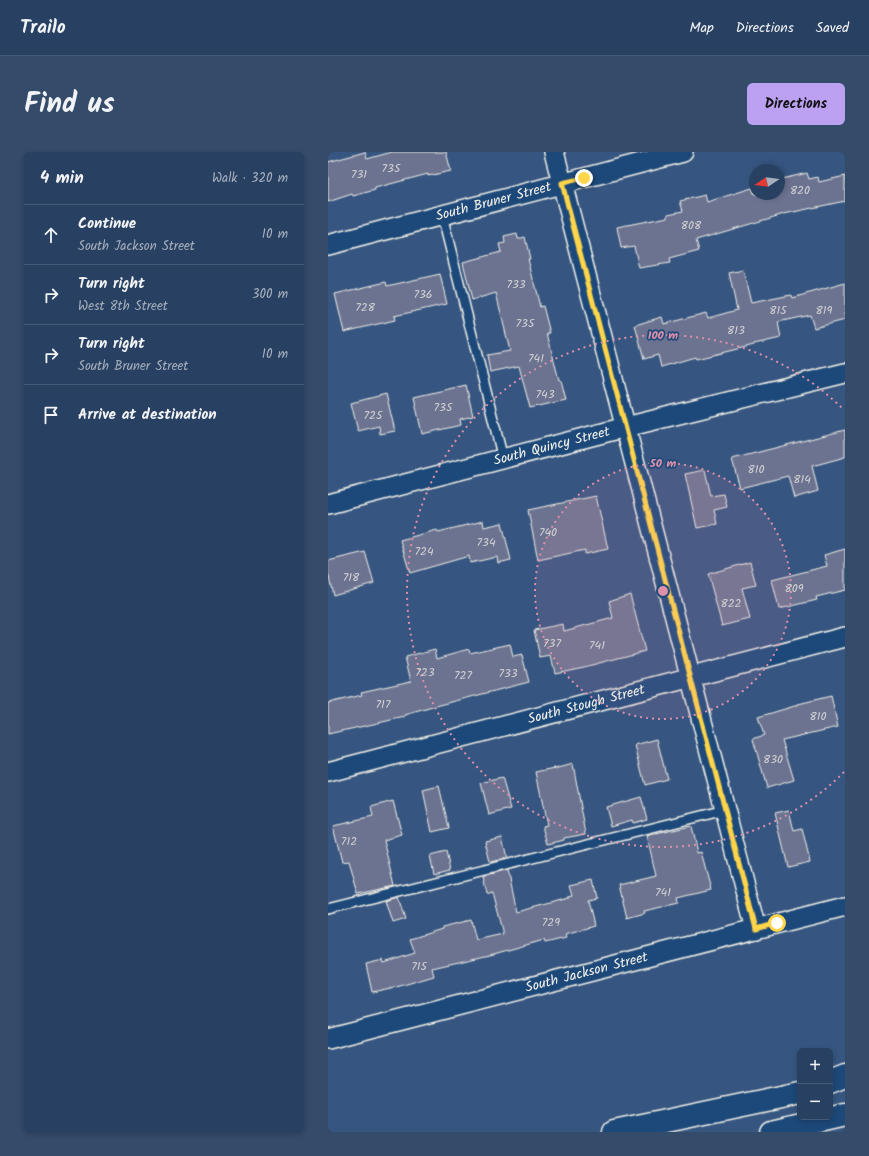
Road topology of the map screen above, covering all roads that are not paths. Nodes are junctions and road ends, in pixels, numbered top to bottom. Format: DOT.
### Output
graph roads {
  1 [pos="554,152"];
  2 [pos="682,152"];
  3 [pos="562,183"];
  4 [pos="442,215"];
  5 [pos="328,245"];
  6 [pos="845,373"];
  7 [pos="626,427"];
  8 [pos="503,459"];
  9 [pos="328,504"];
  10 [pos="845,637"];
  11 [pos="691,677"];
  12 [pos="328,772"];
  13 [pos="726,810"];
  14 [pos="845,906"];
  15 [pos="328,909"];
  16 [pos="756,929"];
  17 [pos="328,1039"];
  18 [pos="845,1076"];
  19 [pos="833,1081"];
  20 [pos="845,1082"];
  21 [pos="833,1085"];
  22 [pos="797,1094"];
  23 [pos="845,1115"];
  24 [pos="614,1132"];
  25 [pos="771,1132"];
  1 -- 3 [label="street"];
  2 -- 3 [label="street, South Bruner Street"];
  3 -- 4 [label="street, South Bruner Street"];
  3 -- 7 [label="street"];
  4 -- 5 [label="street, South Bruner Street"];
  4 -- 8 [label="lane"];
  6 -- 7 [label="street, South Quincy Street"];
  7 -- 8 [label="street, South Quincy Street"];
  7 -- 11 [label="street"];
  8 -- 9 [label="street, South Quincy Street"];
  10 -- 11 [label="street, South Stough Street"];
  11 -- 12 [label="street, South Stough Street"];
  11 -- 13 [label="street"];
  13 -- 15 [label="lane"];
  13 -- 16 [label="street"];
  14 -- 16 [label="street, South Jackson Street"];
  16 -- 17 [label="street, South Jackson Street"];
  18 -- 19 [label="highway"];
  20 -- 21 [label="highway"];
  22 -- 24 [label="highway"];
  23 -- 25 [label="highway"];
}
